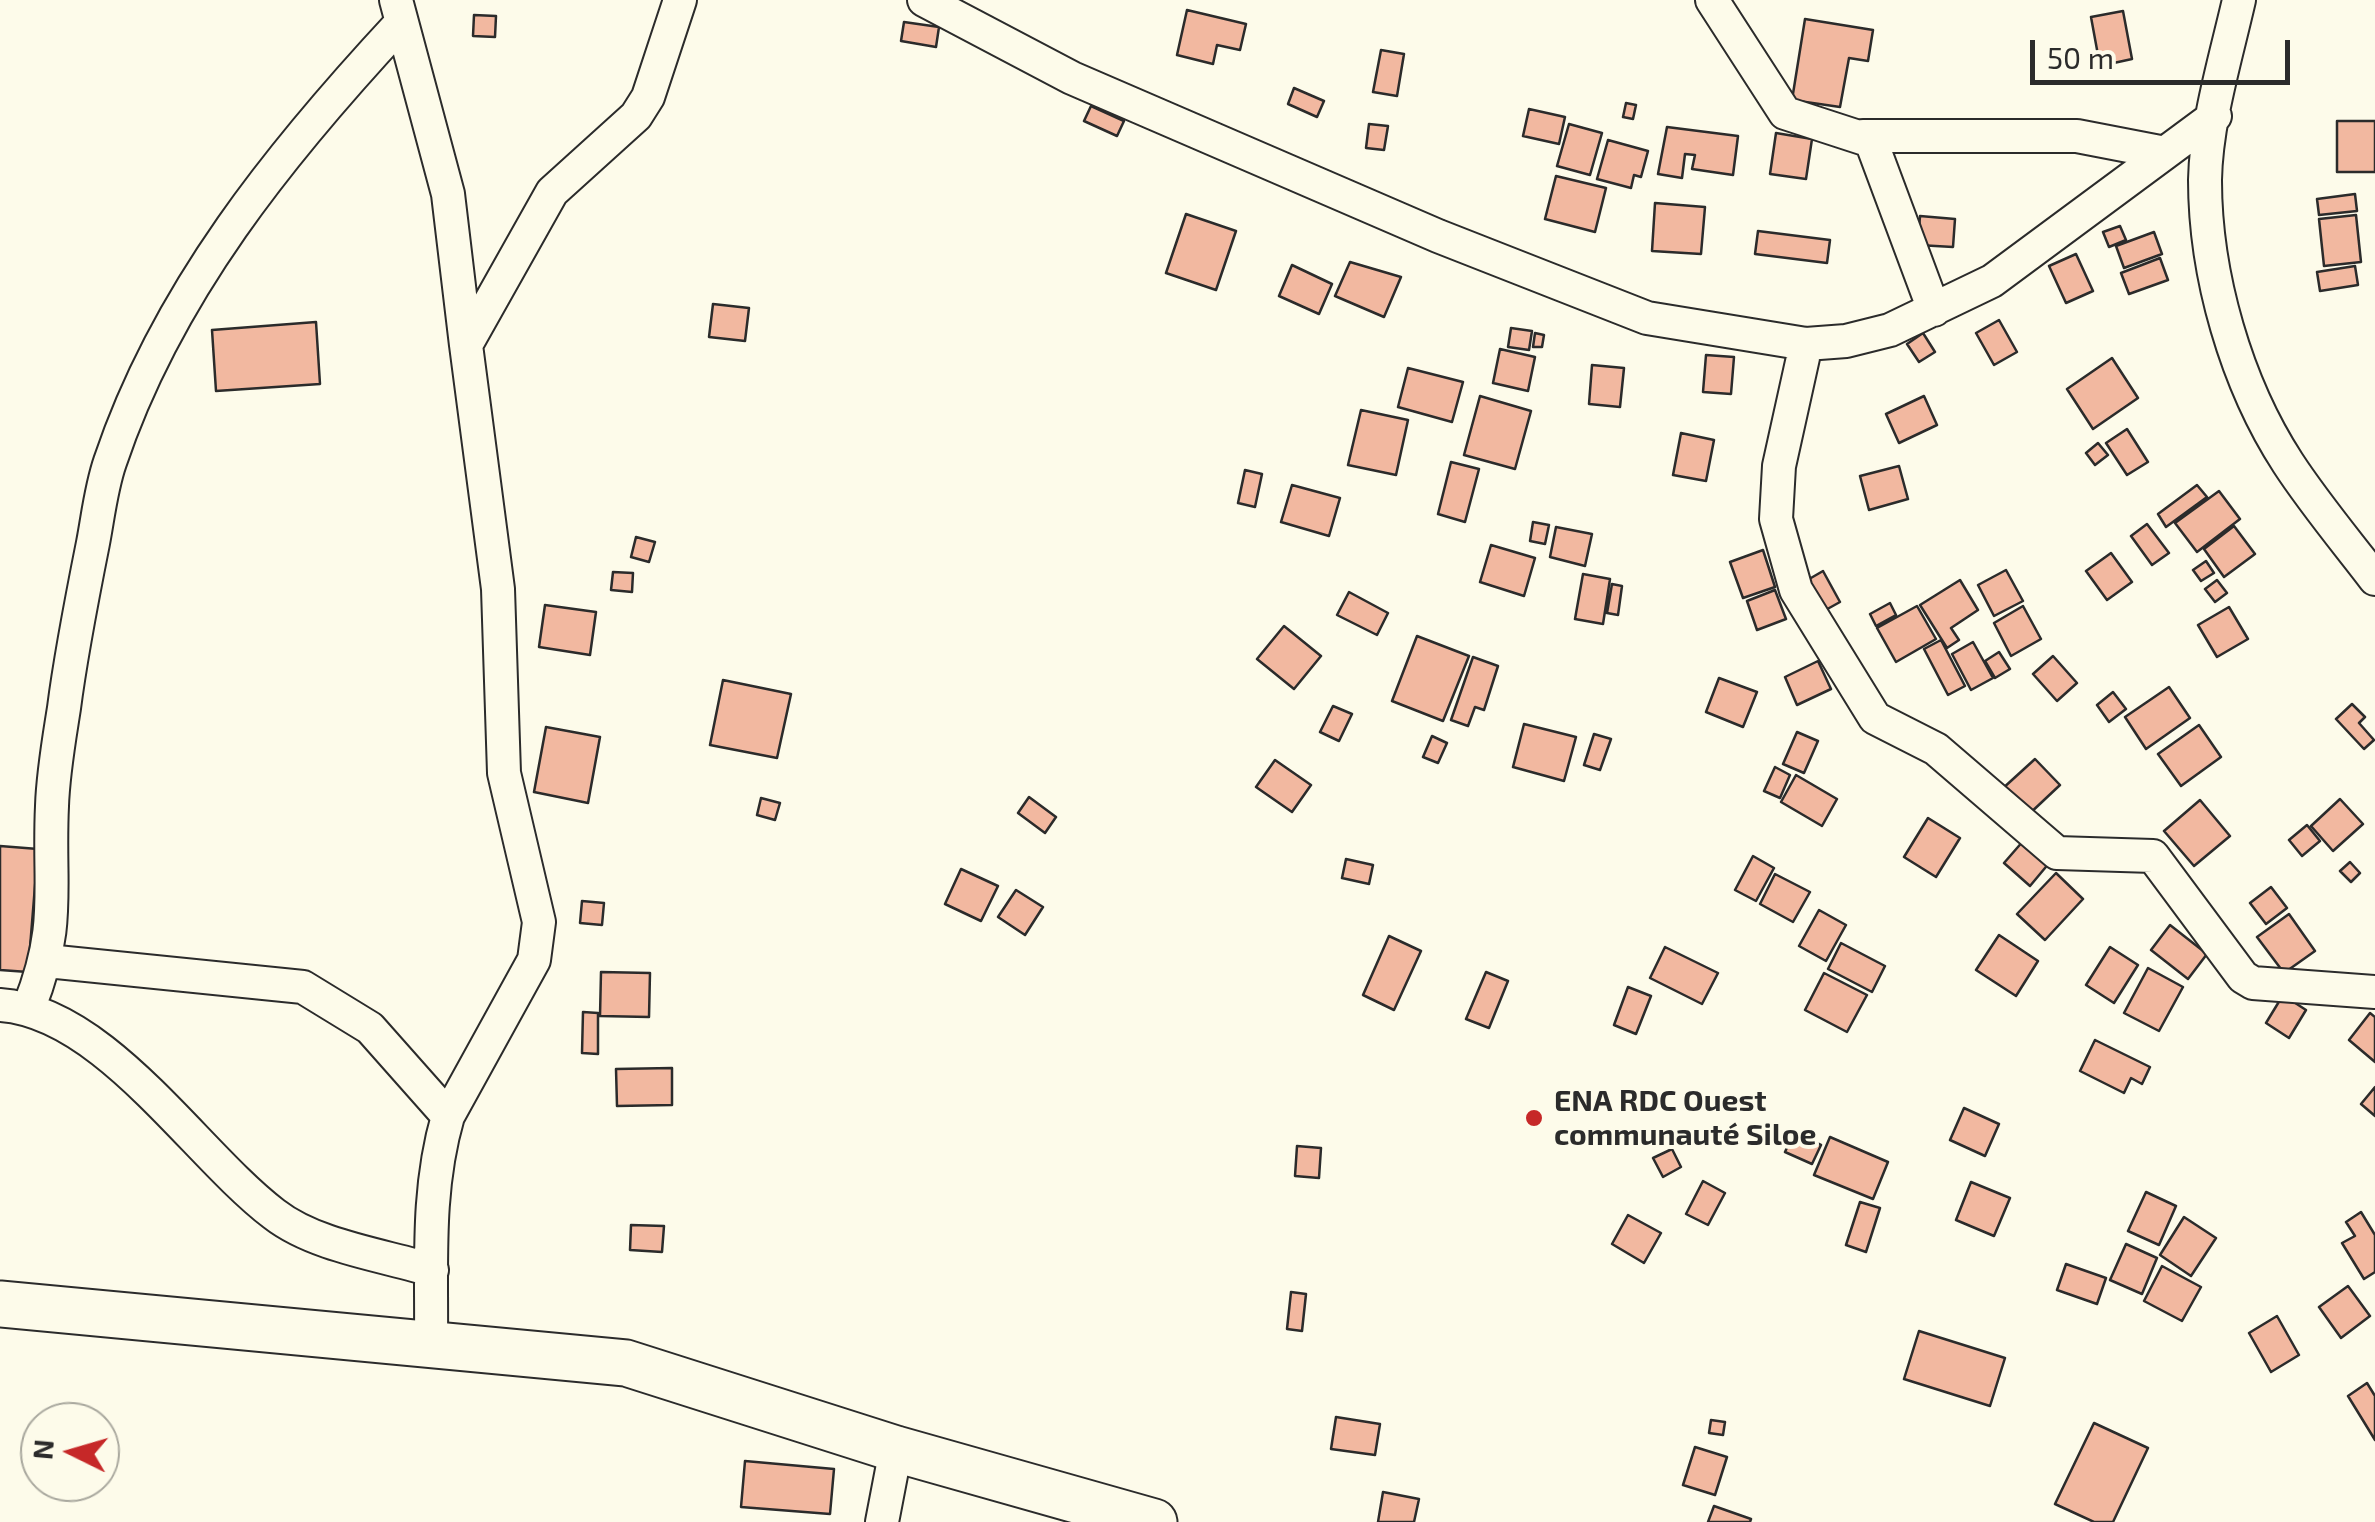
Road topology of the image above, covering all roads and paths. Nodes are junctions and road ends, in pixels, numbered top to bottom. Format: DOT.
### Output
graph roads {
  1 [pos="680,0"];
  2 [pos="924,0"];
  3 [pos="1712,0"];
  4 [pos="2238,0"];
  5 [pos="398,11"];
  6 [pos="2215,116"];
  7 [pos="1863,136"];
  8 [pos="2166,153"];
  9 [pos="1934,310"];
  10 [pos="1806,344"];
  11 [pos="466,345"];
  12 [pos="2375,579"];
  13 [pos="47,961"];
  14 [pos="2375,992"];
  15 [pos="15,1006"];
  16 [pos="448,1116"];
  17 [pos="432,1270"];
  18 [pos="0,1304"];
  19 [pos="430,1343"];
  20 [pos="896,1449"];
  21 [pos="882,1522"];
  22 [pos="1154,1522"];
  1 -- 11 [label="street"];
  2 -- 10 [label="street"];
  3 -- 7 [label="street"];
  4 -- 6 [label="street"];
  5 -- 11 [label="street"];
  5 -- 13 [label="street"];
  6 -- 8 [label="street"];
  6 -- 12 [label="street"];
  7 -- 8 [label="street"];
  7 -- 9 [label="street"];
  8 -- 9 [label="street"];
  9 -- 10 [label="street"];
  10 -- 14 [label="street"];
  11 -- 16 [label="street"];
  13 -- 15 [label="street"];
  13 -- 16 [label="street"];
  15 -- 17 [label="street"];
  16 -- 17 [label="street"];
  17 -- 19 [label="street"];
  18 -- 19 [label="main road"];
  19 -- 20 [label="main road"];
  20 -- 21 [label="street"];
  20 -- 22 [label="main road"];
}
